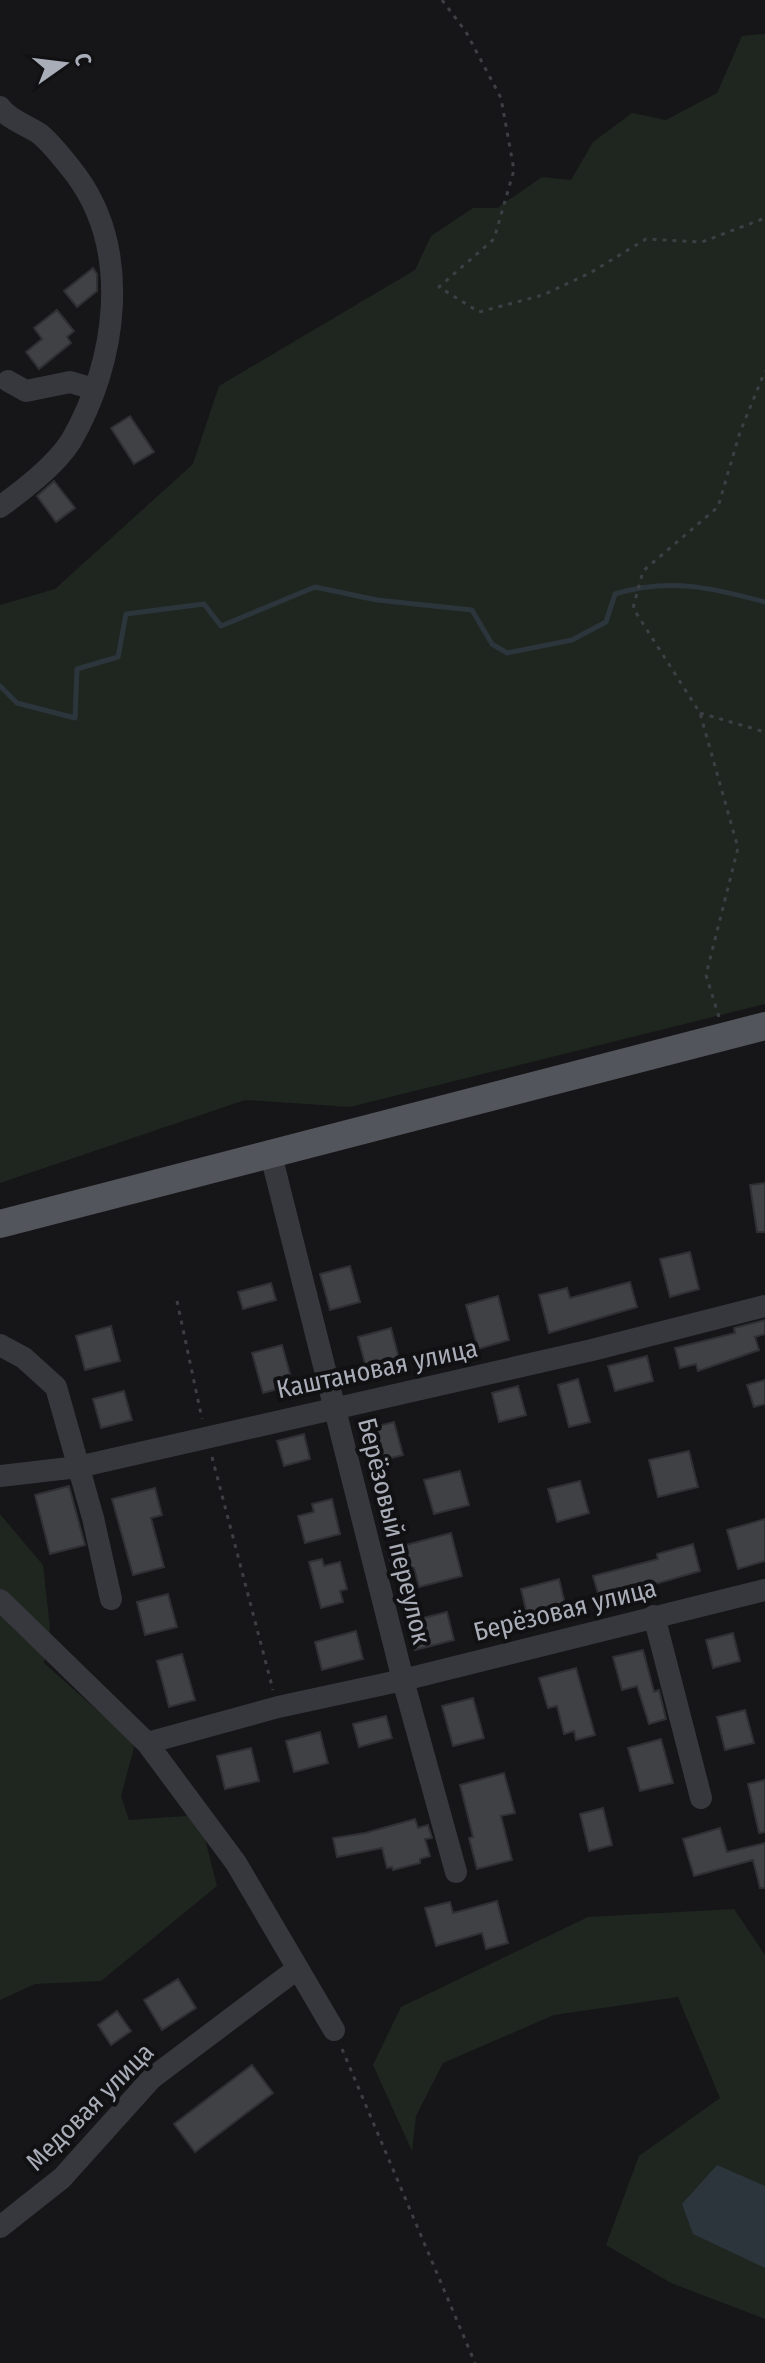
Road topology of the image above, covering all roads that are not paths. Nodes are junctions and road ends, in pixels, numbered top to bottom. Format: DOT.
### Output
graph roads {
  1 [pos="1,111"];
  2 [pos="8,381"];
  3 [pos="94,389"];
  4 [pos="0,507"];
  5 [pos="765,1026"];
  6 [pos="271,1155"];
  7 [pos="0,1224"];
  8 [pos="765,1306"];
  9 [pos="0,1345"];
  10 [pos="334,1408"];
  11 [pos="78,1467"];
  12 [pos="0,1476"];
  13 [pos="765,1590"];
  14 [pos="111,1599"];
  15 [pos="0,1600"];
  16 [pos="654,1616"];
  17 [pos="403,1680"];
  18 [pos="147,1743"];
  19 [pos="701,1798"];
  20 [pos="456,1872"];
  21 [pos="297,1969"];
  22 [pos="334,2030"];
  23 [pos="0,2227"];
  1 -- 3 [label="street"];
  2 -- 3 [label="street"];
  3 -- 4 [label="street"];
  5 -- 6 [label="main road"];
  6 -- 7 [label="main road"];
  6 -- 10 [label="street, Берёзовый переулок"];
  8 -- 10 [label="street, Каштановая улица"];
  9 -- 11 [label="street"];
  10 -- 11 [label="street, Каштановая улица"];
  10 -- 17 [label="street, Берёзовый переулок"];
  11 -- 12 [label="street, Каштановая улица"];
  11 -- 14 [label="street"];
  13 -- 16 [label="street, Берёзовая улица"];
  15 -- 18 [label="street"];
  16 -- 17 [label="street, Берёзовая улица"];
  16 -- 19 [label="street"];
  17 -- 18 [label="street, Берёзовая улица"];
  17 -- 20 [label="street, Берёзовый переулок"];
  18 -- 21 [label="street"];
  21 -- 22 [label="street"];
  21 -- 23 [label="street, Медовая улица"];
}
